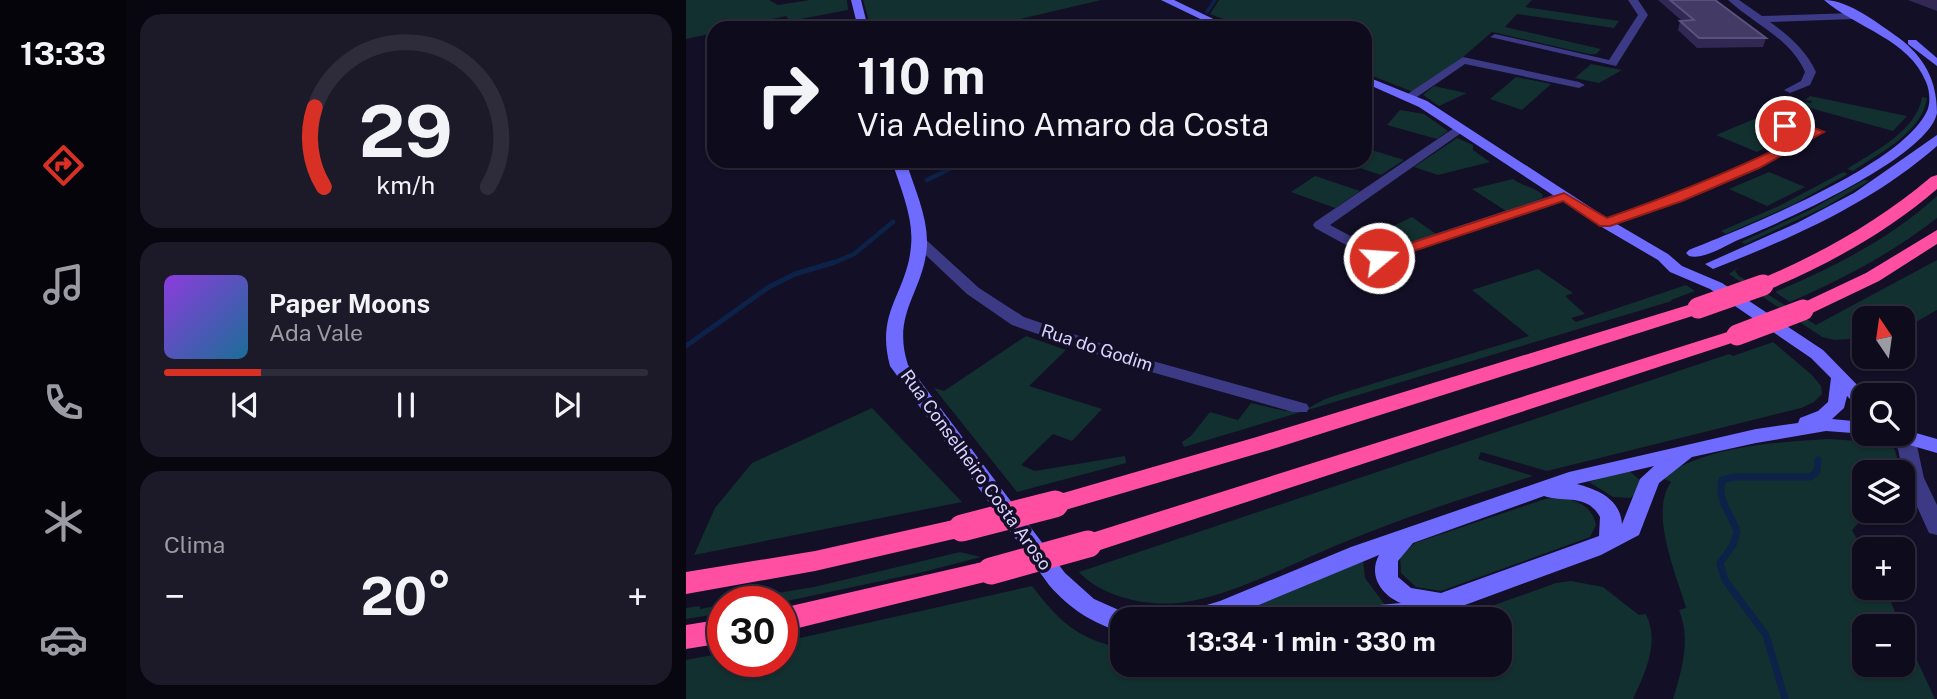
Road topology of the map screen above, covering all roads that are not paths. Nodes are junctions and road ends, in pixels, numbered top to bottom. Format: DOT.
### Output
graph roads {
  1 [pos="856,0"];
  2 [pos="1166,0"];
  3 [pos="1633,0"];
  4 [pos="1733,0"];
  5 [pos="1829,0"];
  6 [pos="1843,0"];
  7 [pos="1868,15"];
  8 [pos="1854,16"];
  9 [pos="1759,19"];
  10 [pos="861,21"];
  11 [pos="1212,21"];
  12 [pos="1495,37"];
  13 [pos="1937,64"];
  14 [pos="1372,82"];
  15 [pos="1579,85"];
  16 [pos="1790,90"];
  17 [pos="1410,97"];
  18 [pos="1460,128"];
  19 [pos="1813,135"];
  20 [pos="1937,139"];
  21 [pos="901,168"];
  22 [pos="1937,180"];
  23 [pos="1564,196"];
  24 [pos="1605,223"];
  25 [pos="1937,235"];
  26 [pos="919,241"];
  27 [pos="1681,256"];
  28 [pos="1714,273"];
  29 [pos="1840,375"];
  30 [pos="1852,384"];
  31 [pos="1852,388"];
  32 [pos="1300,408"];
  33 [pos="1852,427"];
  34 [pos="1915,430"];
  35 [pos="1781,431"];
  36 [pos="1915,439"];
  37 [pos="1937,445"];
  38 [pos="1907,446"];
  39 [pos="1698,449"];
  40 [pos="1530,495"];
  41 [pos="1937,527"];
  42 [pos="1412,533"];
  43 [pos="1608,542"];
  44 [pos="686,583"];
  45 [pos="1457,597"];
  46 [pos="1230,607"];
  47 [pos="1421,607"];
  48 [pos="798,616"];
  49 [pos="1110,618"];
  50 [pos="707,634"];
  51 [pos="686,637"];
  1 -- 10 [label="main road"];
  2 -- 11 [label="main road"];
  3 -- 12 [label="street"];
  4 -- 9 [label="street"];
  5 -- 8 [label="main road"];
  6 -- 7 [label="main road"];
  7 -- 8 [label="main road"];
  7 -- 13 [label="main road"];
  8 -- 9 [label="street"];
  8 -- 27 [label="main road"];
  9 -- 16 [label="street"];
  14 -- 17 [label="main road"];
  15 -- 17 [label="street"];
  17 -- 18 [label="main road"];
  18 -- 23 [label="main road"];
  18 -- 23 [label="street"];
  19 -- 24 [label="street"];
  20 -- 28 [label="main road"];
  21 -- 26 [label="main road, Rua Conselheiro Costa Aroso"];
  22 -- 44 [label="highway, bridge"];
  23 -- 24 [label="main road"];
  24 -- 27 [label="main road"];
  25 -- 48 [label="highway, bridge"];
  26 -- 32 [label="street, Rua do Godim"];
  26 -- 49 [label="main road, Rua Conselheiro Costa Aroso"];
  27 -- 28 [label="main road"];
  27 -- 28 [label="main road"];
  28 -- 29 [label="main road"];
  29 -- 30 [label="main road"];
  29 -- 31 [label="main road"];
  29 -- 35 [label="main road"];
  33 -- 35 [label="main road"];
  34 -- 37 [label="main road"];
  35 -- 39 [label="main road"];
  36 -- 37 [label="main road"];
  38 -- 41 [label="street"];
  39 -- 40 [label="main road"];
  39 -- 43 [label="main road"];
  40 -- 42 [label="main road"];
  40 -- 43 [label="main road"];
  42 -- 45 [label="main road"];
  42 -- 46 [label="main road"];
  43 -- 45 [label="main road"];
  45 -- 47 [label="main road"];
  50 -- 51 [label="highway"];
}
